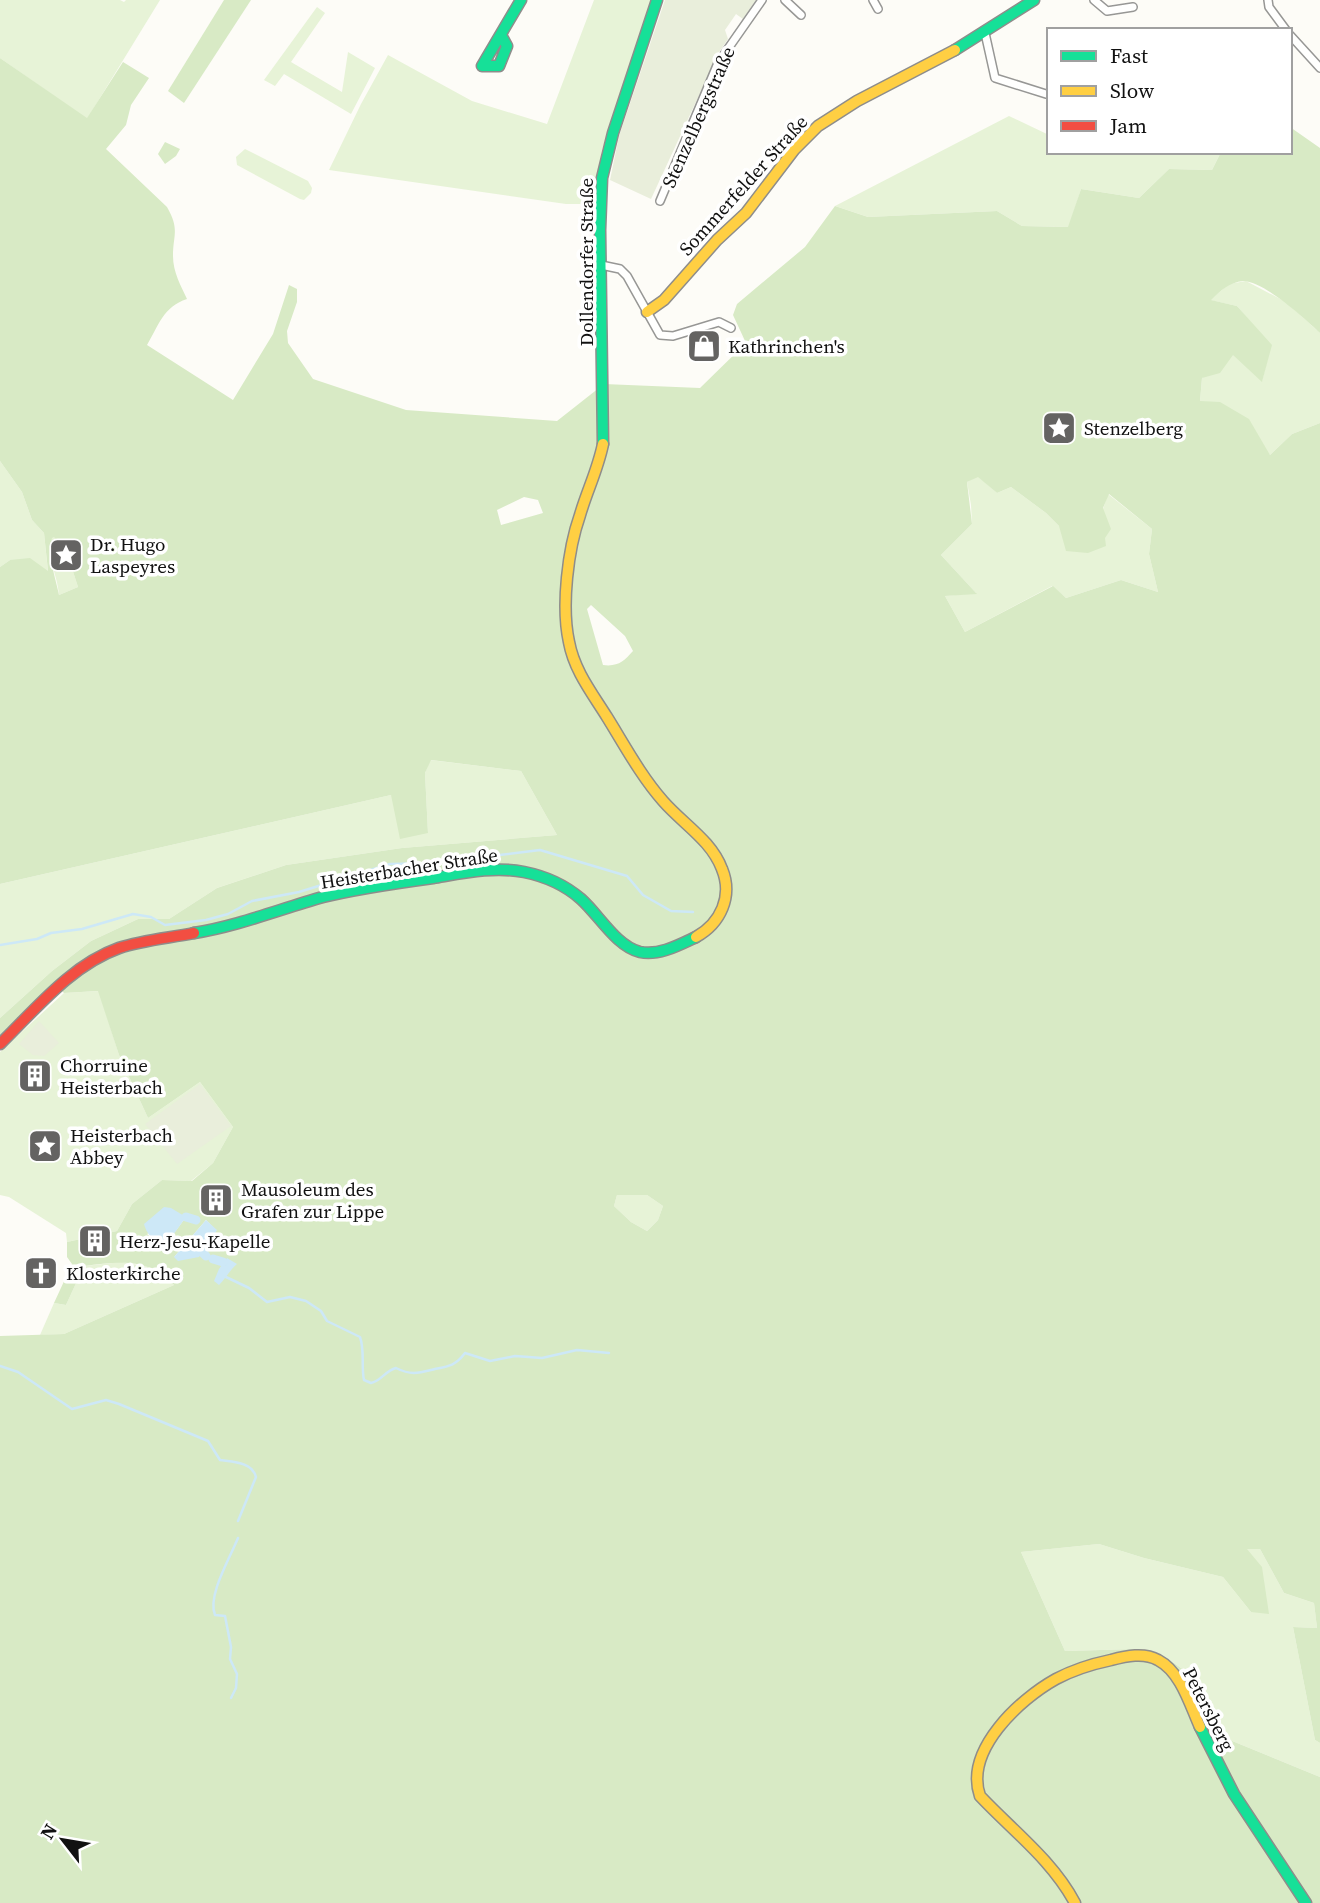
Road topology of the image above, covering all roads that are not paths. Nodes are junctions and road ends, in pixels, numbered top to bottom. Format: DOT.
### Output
graph roads {
  1 [pos="521,0"];
  2 [pos="657,0"];
  3 [pos="762,0"];
  4 [pos="785,0"];
  5 [pos="873,0"];
  6 [pos="1034,0"];
  7 [pos="1094,0"];
  8 [pos="1268,0"];
  9 [pos="1133,7"];
  10 [pos="877,9"];
  11 [pos="801,15"];
  12 [pos="1285,28"];
  13 [pos="985,33"];
  14 [pos="501,36"];
  15 [pos="1292,36"];
  16 [pos="1320,68"];
  17 [pos="1046,94"];
  18 [pos="660,201"];
  19 [pos="601,265"];
  20 [pos="647,312"];
  21 [pos="731,328"];
  22 [pos="604,406"];
  23 [pos="0,1044"];
  24 [pos="1074,1903"];
  25 [pos="1306,1903"];
  1 -- 14 [label="main road"];
  2 -- 19 [label="main road, Dollendorfer Straße"];
  3 -- 18 [label="street, Stenzelbergstraße"];
  4 -- 11 [label="street"];
  5 -- 10 [label="street"];
  6 -- 13 [label="main road, Sommerfelder Straße"];
  7 -- 9 [label="street"];
  8 -- 12 [label="street"];
  13 -- 17 [label="street"];
  13 -- 20 [label="main road, Sommerfelder Straße"];
  15 -- 16 [label="street"];
  19 -- 20 [label="street"];
  19 -- 22 [label="main road, Dollendorfer Straße"];
  20 -- 21 [label="street"];
  22 -- 23 [label="main road, Heisterbacher Straße"];
  24 -- 25 [label="main road, Petersberg"];
}
